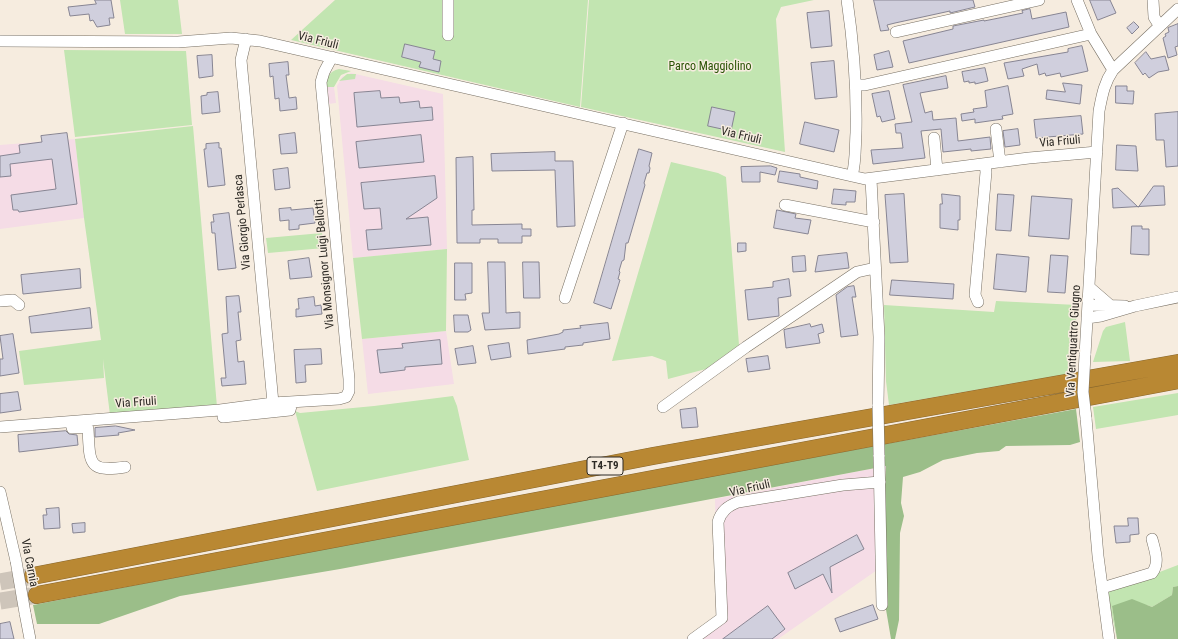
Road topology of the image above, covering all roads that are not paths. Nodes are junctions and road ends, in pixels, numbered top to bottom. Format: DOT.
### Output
graph roads {
  1 [pos="448,0"];
  2 [pos="847,0"];
  3 [pos="1039,0"];
  4 [pos="1077,0"];
  5 [pos="1153,0"];
  6 [pos="1178,9"];
  7 [pos="1158,25"];
  8 [pos="896,32"];
  9 [pos="1091,34"];
  10 [pos="448,35"];
  11 [pos="246,39"];
  12 [pos="0,41"];
  13 [pos="332,58"];
  14 [pos="1113,70"];
  15 [pos="857,85"];
  16 [pos="623,124"];
  17 [pos="996,129"];
  18 [pos="934,138"];
  19 [pos="1097,152"];
  20 [pos="1000,162"];
  21 [pos="985,164"];
  22 [pos="937,170"];
  23 [pos="852,176"];
  24 [pos="871,179"];
  25 [pos="785,205"];
  26 [pos="874,222"];
  27 [pos="875,268"];
  28 [pos="1090,287"];
  29 [pos="1178,297"];
  30 [pos="565,298"];
  31 [pos="0,302"];
  32 [pos="978,302"];
  33 [pos="19,305"];
  34 [pos="1088,305"];
  35 [pos="1111,306"];
  36 [pos="1135,306"];
  37 [pos="1087,318"];
  38 [pos="1178,363"];
  39 [pos="1178,380"];
  40 [pos="292,402"];
  41 [pos="273,403"];
  42 [pos="663,407"];
  43 [pos="0,427"];
  44 [pos="86,427"];
  45 [pos="0,434"];
  46 [pos="125,467"];
  47 [pos="880,482"];
  48 [pos="0,492"];
  49 [pos="1152,539"];
  50 [pos="33,576"];
  51 [pos="1102,588"];
  52 [pos="37,595"];
  53 [pos="882,605"];
  54 [pos="30,639"];
  55 [pos="693,639"];
  56 [pos="1109,639"];
  1 -- 10 [label="street"];
  2 -- 15 [label="street"];
  3 -- 8 [label="street"];
  4 -- 9 [label="street"];
  5 -- 7 [label="street"];
  6 -- 7 [label="street, Via Ventiquattro Giugno"];
  7 -- 14 [label="street, Via Ventiquattro Giugno"];
  9 -- 14 [label="street"];
  9 -- 15 [label="street"];
  11 -- 12 [label="street, Via Friuli"];
  11 -- 13 [label="street, Via Friuli"];
  11 -- 41 [label="street, Via Giorgio Perlasca"];
  13 -- 16 [label="street, Via Friuli"];
  13 -- 40 [label="street, Via Monsignor Luigi Bellotti"];
  14 -- 19 [label="street, Via Ventiquattro Giugno"];
  15 -- 23 [label="street"];
  16 -- 23 [label="street, Via Friuli"];
  16 -- 30 [label="street"];
  17 -- 20 [label="street"];
  18 -- 22 [label="street"];
  19 -- 20 [label="street, Via Friuli"];
  19 -- 28 [label="street, Via Ventiquattro Giugno"];
  20 -- 21 [label="street, Via Friuli"];
  21 -- 22 [label="street, Via Friuli"];
  21 -- 32 [label="street"];
  22 -- 24 [label="street, Via Friuli"];
  23 -- 24 [label="street, Via Friuli"];
  24 -- 26 [label="street"];
  25 -- 26 [label="street"];
  26 -- 27 [label="street"];
  27 -- 42 [label="street"];
  27 -- 47 [label="street, bridge"];
  28 -- 34 [label="street, Via Ventiquattro Giugno"];
  28 -- 35 [label="street"];
  29 -- 36 [label="street"];
  31 -- 33 [label="street"];
  34 -- 35 [label="street"];
  34 -- 37 [label="street, Via Ventiquattro Giugno"];
  35 -- 36 [label="street"];
  36 -- 37 [label="street"];
  37 -- 51 [label="street, Via Ventiquattro Giugno, bridge"];
  38 -- 50 [label="highway, T4-T9"];
  39 -- 52 [label="highway, T4-T9"];
  40 -- 41 [label="street, Via Monsignor Luigi Bellotti"];
  40 -- 44 [label="street"];
  41 -- 43 [label="street, Via Friuli"];
  44 -- 45 [label="street"];
  44 -- 46 [label="street"];
  47 -- 53 [label="street"];
  47 -- 55 [label="street, Via Friuli"];
  48 -- 54 [label="street, Via Carnia, bridge"];
  49 -- 51 [label="street"];
  51 -- 56 [label="street, Via Ventiquattro Giugno"];
}
